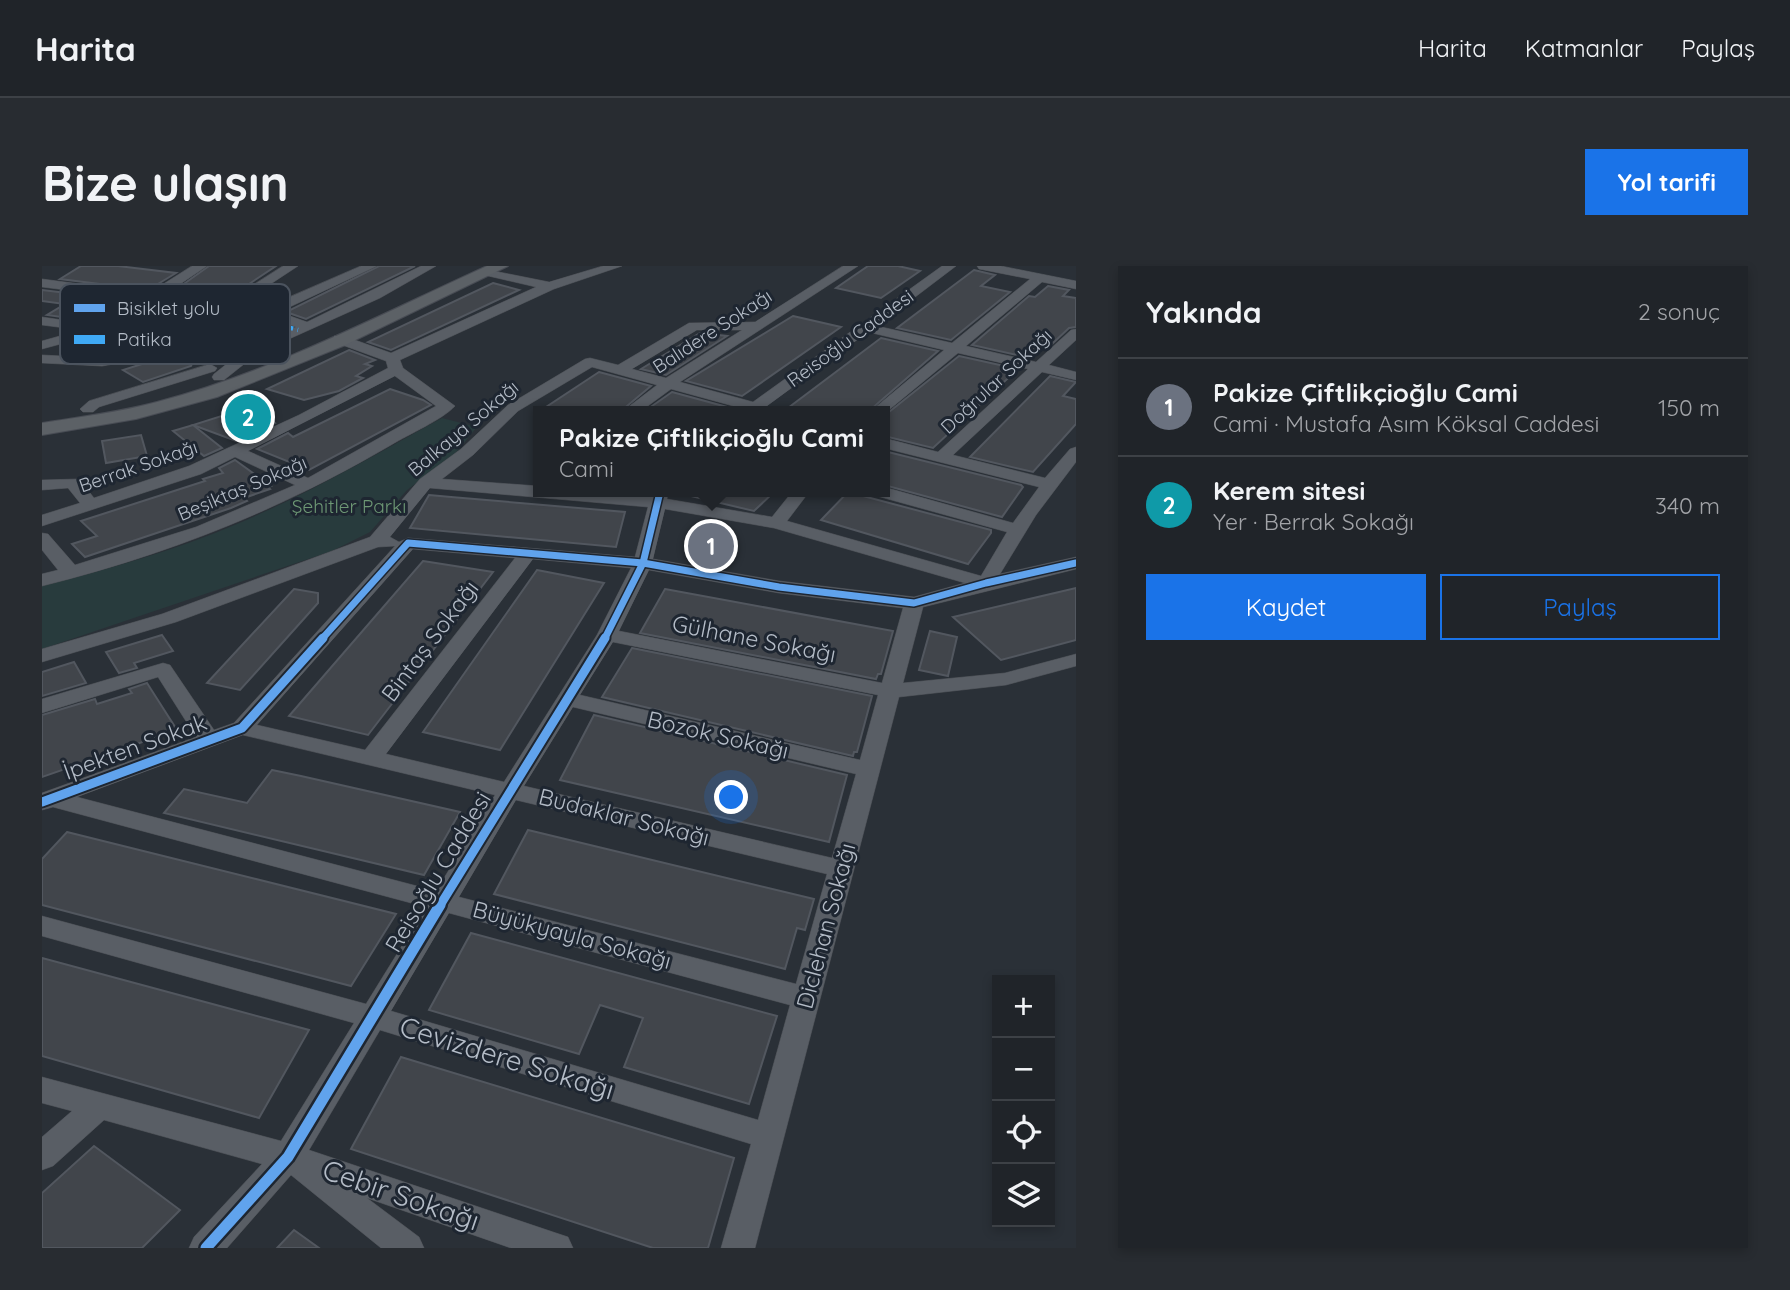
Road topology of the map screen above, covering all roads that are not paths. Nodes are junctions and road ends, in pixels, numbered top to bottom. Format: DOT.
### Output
graph roads {
  1 [pos="176,266"];
  2 [pos="292,266"];
  3 [pos="371,266"];
  4 [pos="430,266"];
  5 [pos="616,266"];
  6 [pos="852,266"];
  7 [pos="950,266"];
  8 [pos="983,266"];
  9 [pos="1059,266"];
  10 [pos="199,267"];
  11 [pos="488,268"];
  12 [pos="353,274"];
  13 [pos="1039,278"];
  14 [pos="1055,281"];
  15 [pos="42,283"];
  16 [pos="171,284"];
  17 [pos="264,284"];
  18 [pos="60,285"];
  19 [pos="1076,285"];
  20 [pos="392,286"];
  21 [pos="549,286"];
  22 [pos="311,292"];
  23 [pos="290,302"];
  24 [pos="354,305"];
  25 [pos="290,320"];
  26 [pos="42,321"];
  27 [pos="60,323"];
  28 [pos="307,326"];
  29 [pos="758,326"];
  30 [pos="865,327"];
  31 [pos="290,332"];
  32 [pos="1076,333"];
  33 [pos="339,339"];
  34 [pos="60,340"];
  35 [pos="42,345"];
  36 [pos="290,346"];
  37 [pos="952,347"];
  38 [pos="290,361"];
  39 [pos="230,364"];
  40 [pos="238,364"];
  41 [pos="282,364"];
  42 [pos="394,364"];
  43 [pos="1038,368"];
  44 [pos="620,370"];
  45 [pos="214,372"];
  46 [pos="1076,376"];
  47 [pos="669,383"];
  48 [pos="447,406"];
  49 [pos="638,406"];
  50 [pos="745,406"];
  51 [pos="763,406"];
  52 [pos="885,406"];
  53 [pos="42,416"];
  54 [pos="42,429"];
  55 [pos="890,444"];
  56 [pos="235,451"];
  57 [pos="1076,452"];
  58 [pos="942,457"];
  59 [pos="533,481"];
  60 [pos="426,483"];
  61 [pos="308,484"];
  62 [pos="1047,484"];
  63 [pos="42,485"];
  64 [pos="520,489"];
  65 [pos="533,490"];
  66 [pos="890,494"];
  67 [pos="659,497"];
  68 [pos="797,497"];
  69 [pos="91,505"];
  70 [pos="42,521"];
  71 [pos="776,523"];
  72 [pos="1016,529"];
  73 [pos="42,538"];
  74 [pos="376,541"];
  75 [pos="408,543"];
  76 [pos="528,553"];
  77 [pos="643,563"];
  78 [pos="1076,563"];
  79 [pos="71,573"];
  80 [pos="42,580"];
  81 [pos="986,583"];
  82 [pos="915,603"];
  83 [pos="607,635"];
  84 [pos="42,656"];
  85 [pos="1076,660"];
  86 [pos="891,691"];
  87 [pos="567,699"];
  88 [pos="42,706"];
  89 [pos="242,728"];
  90 [pos="209,740"];
  91 [pos="371,758"];
  92 [pos="869,770"];
  93 [pos="510,790"];
  94 [pos="48,800"];
  95 [pos="842,869"];
  96 [pos="444,900"];
  97 [pos="42,926"];
  98 [pos="806,998"];
  99 [pos="373,1017"];
  100 [pos="42,1090"];
  101 [pos="97,1105"];
  102 [pos="768,1136"];
  103 [pos="42,1156"];
  104 [pos="288,1157"];
  105 [pos="206,1248"];
  106 [pos="407,1248"];
  107 [pos="556,1248"];
  108 [pos="738,1248"];
  1 -- 10 [label="street"];
  2 -- 17 [label="street"];
  3 -- 12 [label="street"];
  4 -- 20 [label="street"];
  5 -- 21 [label="street"];
  6 -- 29 [label="street, Balıdere Sokağı"];
  7 -- 30 [label="street, Reisoğlu Caddesi"];
  8 -- 13 [label="street"];
  9 -- 14 [label="street"];
  10 -- 16 [label="street"];
  11 -- 21 [label="street"];
  11 -- 33 [label="main road"];
  11 -- 36 [label="main road"];
  12 -- 20 [label="street"];
  12 -- 22 [label="street"];
  13 -- 14 [label="street"];
  13 -- 37 [label="street"];
  14 -- 19 [label="street"];
  15 -- 18 [label="street"];
  20 -- 24 [label="street"];
  21 -- 42 [label="street"];
  22 -- 23 [label="street"];
  22 -- 24 [label="street"];
  24 -- 28 [label="street"];
  25 -- 28 [label="street"];
  26 -- 27 [label="street"];
  28 -- 31 [label="street"];
  29 -- 44 [label="street"];
  29 -- 47 [label="street, Balıdere Sokağı"];
  30 -- 37 [label="street"];
  30 -- 51 [label="street, Reisoğlu Caddesi"];
  32 -- 43 [label="street, Doğrular Sokağı"];
  33 -- 38 [label="main road"];
  33 -- 42 [label="street"];
  34 -- 35 [label="street"];
  37 -- 43 [label="street"];
  37 -- 52 [label="street"];
  39 -- 45 [label="street"];
  40 -- 45 [label="main road"];
  41 -- 54 [label="main road"];
  42 -- 48 [label="street"];
  42 -- 56 [label="street, Berrak Sokağı"];
  43 -- 46 [label="street"];
  43 -- 58 [label="street, Doğrular Sokağı"];
  44 -- 47 [label="street"];
  44 -- 60 [label="street, Balkaya Sokağı"];
  45 -- 53 [label="main road"];
  47 -- 49 [label="street, Balıdere Sokağı"];
  47 -- 50 [label="street"];
  48 -- 61 [label="street, Beşiktaş Sokağı"];
  55 -- 58 [label="street"];
  56 -- 61 [label="street"];
  56 -- 69 [label="street, Berrak Sokağı"];
  57 -- 62 [label="street"];
  58 -- 62 [label="street"];
  59 -- 64 [label="street"];
  60 -- 64 [label="street"];
  60 -- 74 [label="street, Balkaya Sokağı"];
  61 -- 79 [label="street, Beşiktaş Sokağı"];
  62 -- 72 [label="street"];
  63 -- 69 [label="street"];
  64 -- 65 [label="street"];
  66 -- 72 [label="street"];
  67 -- 71 [label="street"];
  67 -- 77 [label="street, Reisoğlu Caddesi"];
  68 -- 71 [label="street"];
  69 -- 70 [label="street, Berrak Sokağı"];
  71 -- 81 [label="street"];
  72 -- 81 [label="street"];
  73 -- 79 [label="street"];
  74 -- 75 [label="street"];
  74 -- 84 [label="street"];
  75 -- 76 [label="street"];
  75 -- 89 [label="street"];
  76 -- 77 [label="street"];
  76 -- 91 [label="street, Bintaş Sokağı"];
  77 -- 82 [label="street"];
  77 -- 83 [label="street, Reisoğlu Caddesi"];
  78 -- 81 [label="street"];
  79 -- 80 [label="street, Beşiktaş Sokağı"];
  81 -- 82 [label="street"];
  82 -- 86 [label="street, Diclehan Sokağı"];
  83 -- 86 [label="street, Gülhane Sokağı"];
  83 -- 87 [label="street, Reisoğlu Caddesi"];
  85 -- 86 [label="street, Gülhane Sokağı"];
  86 -- 92 [label="street, Diclehan Sokağı"];
  87 -- 92 [label="street, Bozok Sokağı"];
  87 -- 93 [label="street, Reisoğlu Caddesi"];
  88 -- 90 [label="street"];
  89 -- 90 [label="street, İpekten Sokak"];
  89 -- 91 [label="street, Budaklar Sokağı"];
  90 -- 94 [label="street, İpekten Sokak"];
  91 -- 93 [label="street, Budaklar Sokağı"];
  92 -- 95 [label="street, Diclehan Sokağı"];
  93 -- 95 [label="street, Budaklar Sokağı"];
  93 -- 96 [label="street, Reisoğlu Caddesi"];
  94 -- 96 [label="street, Büyükyayla Sokağı"];
  95 -- 98 [label="street, Diclehan Sokağı"];
  96 -- 98 [label="street, Büyükyayla Sokağı"];
  96 -- 99 [label="street, Reisoğlu Caddesi"];
  97 -- 99 [label="street, Cevizdere Sokağı"];
  98 -- 102 [label="street, Diclehan Sokağı"];
  99 -- 102 [label="street, Cevizdere Sokağı"];
  99 -- 104 [label="street, Reisoğlu Caddesi"];
  100 -- 101 [label="street, Cebir Sokağı"];
  101 -- 103 [label="street"];
  101 -- 104 [label="street, Cebir Sokağı"];
  102 -- 108 [label="street, Diclehan Sokağı"];
  104 -- 105 [label="street, Reisoğlu Caddesi"];
  104 -- 106 [label="street"];
  104 -- 107 [label="street, Cebir Sokağı"];
}
